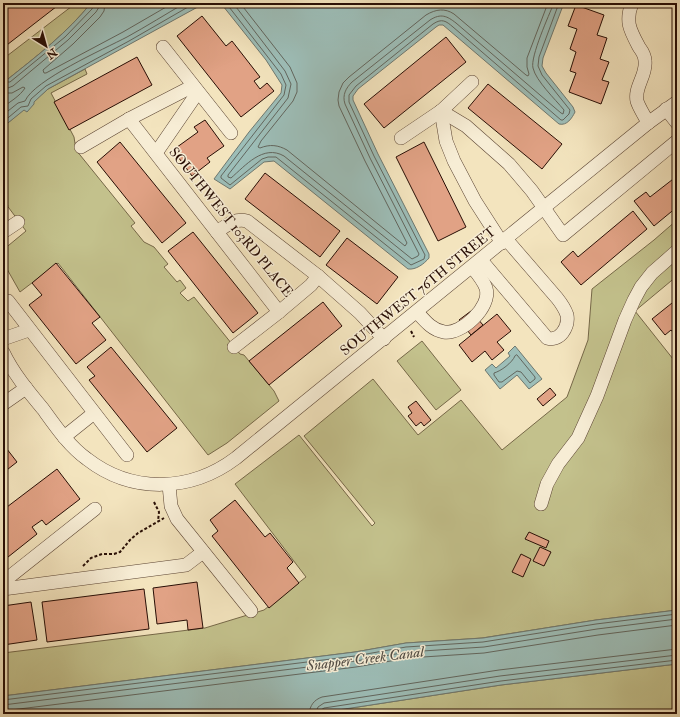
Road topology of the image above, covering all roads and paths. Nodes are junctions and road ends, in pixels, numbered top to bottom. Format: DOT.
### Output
graph roads {
  1 [pos="632,3"];
  2 [pos="163,47"];
  3 [pos="472,82"];
  4 [pos="196,89"];
  5 [pos="672,105"];
  6 [pos="440,111"];
  7 [pos="129,119"];
  8 [pos="648,123"];
  9 [pos="677,123"];
  10 [pos="231,133"];
  11 [pos="401,138"];
  12 [pos="677,141"];
  13 [pos="81,147"];
  14 [pos="156,153"];
  15 [pos="544,208"];
  16 [pos="18,222"];
  17 [pos="3,232"];
  18 [pos="217,232"];
  19 [pos="504,241"];
  20 [pos="677,250"];
  21 [pos="476,264"];
  22 [pos="318,276"];
  23 [pos="501,284"];
  24 [pos="487,293"];
  25 [pos="8,301"];
  26 [pos="279,312"];
  27 [pos="417,312"];
  28 [pos="29,330"];
  29 [pos="3,339"];
  30 [pos="384,339"];
  31 [pos="234,347"];
  32 [pos="3,352"];
  33 [pos="26,388"];
  34 [pos="3,404"];
  35 [pos="94,413"];
  36 [pos="64,437"];
  37 [pos="127,455"];
  38 [pos="169,485"];
  39 [pos="154,502"];
  40 [pos="541,504"];
  41 [pos="95,509"];
  42 [pos="169,515"];
  43 [pos="158,522"];
  44 [pos="203,552"];
  45 [pos="80,570"];
  46 [pos="3,582"];
  47 [pos="3,589"];
  48 [pos="251,611"];
  1 -- 8 [label="street"];
  2 -- 4 [label="street"];
  3 -- 6 [label="street"];
  4 -- 7 [label="street"];
  4 -- 10 [label="street"];
  4 -- 14 [label="street"];
  5 -- 8 [label="street, SOUTHWEST 76TH STREET"];
  5 -- 9 [label="street"];
  6 -- 11 [label="street"];
  6 -- 15 [label="street"];
  6 -- 19 [label="street"];
  7 -- 13 [label="street"];
  7 -- 14 [label="street, SOUTHWEST 103RD PLACE"];
  8 -- 15 [label="street, SOUTHWEST 76TH STREET"];
  12 -- 15 [label="street"];
  14 -- 18 [label="street, SOUTHWEST 103RD PLACE"];
  15 -- 19 [label="street, SOUTHWEST 76TH STREET"];
  16 -- 17 [label="street"];
  18 -- 22 [label="street"];
  18 -- 26 [label="street, SOUTHWEST 103RD PLACE"];
  19 -- 21 [label="street, SOUTHWEST 76TH STREET"];
  19 -- 23 [label="street"];
  20 -- 40 [label="street"];
  21 -- 23 [label="street"];
  21 -- 24 [label="street"];
  21 -- 27 [label="street, SOUTHWEST 76TH STREET"];
  22 -- 26 [label="street, SOUTHWEST 103RD PLACE"];
  22 -- 30 [label="street"];
  23 -- 24 [label="street"];
  24 -- 27 [label="street"];
  25 -- 28 [label="street"];
  26 -- 31 [label="street"];
  27 -- 30 [label="street, SOUTHWEST 76TH STREET"];
  28 -- 29 [label="street"];
  28 -- 35 [label="street"];
  30 -- 38 [label="street, SOUTHWEST 76TH STREET"];
  32 -- 33 [label="street, SOUTHWEST 76TH STREET"];
  33 -- 34 [label="street"];
  33 -- 36 [label="street, SOUTHWEST 76TH STREET"];
  35 -- 36 [label="street"];
  35 -- 37 [label="street"];
  36 -- 38 [label="street, SOUTHWEST 76TH STREET"];
  38 -- 44 [label="street"];
  39 -- 43 [label="path"];
  41 -- 46 [label="street"];
  42 -- 43 [label="path"];
  43 -- 45 [label="path"];
  44 -- 47 [label="street"];
  44 -- 48 [label="street"];
}
